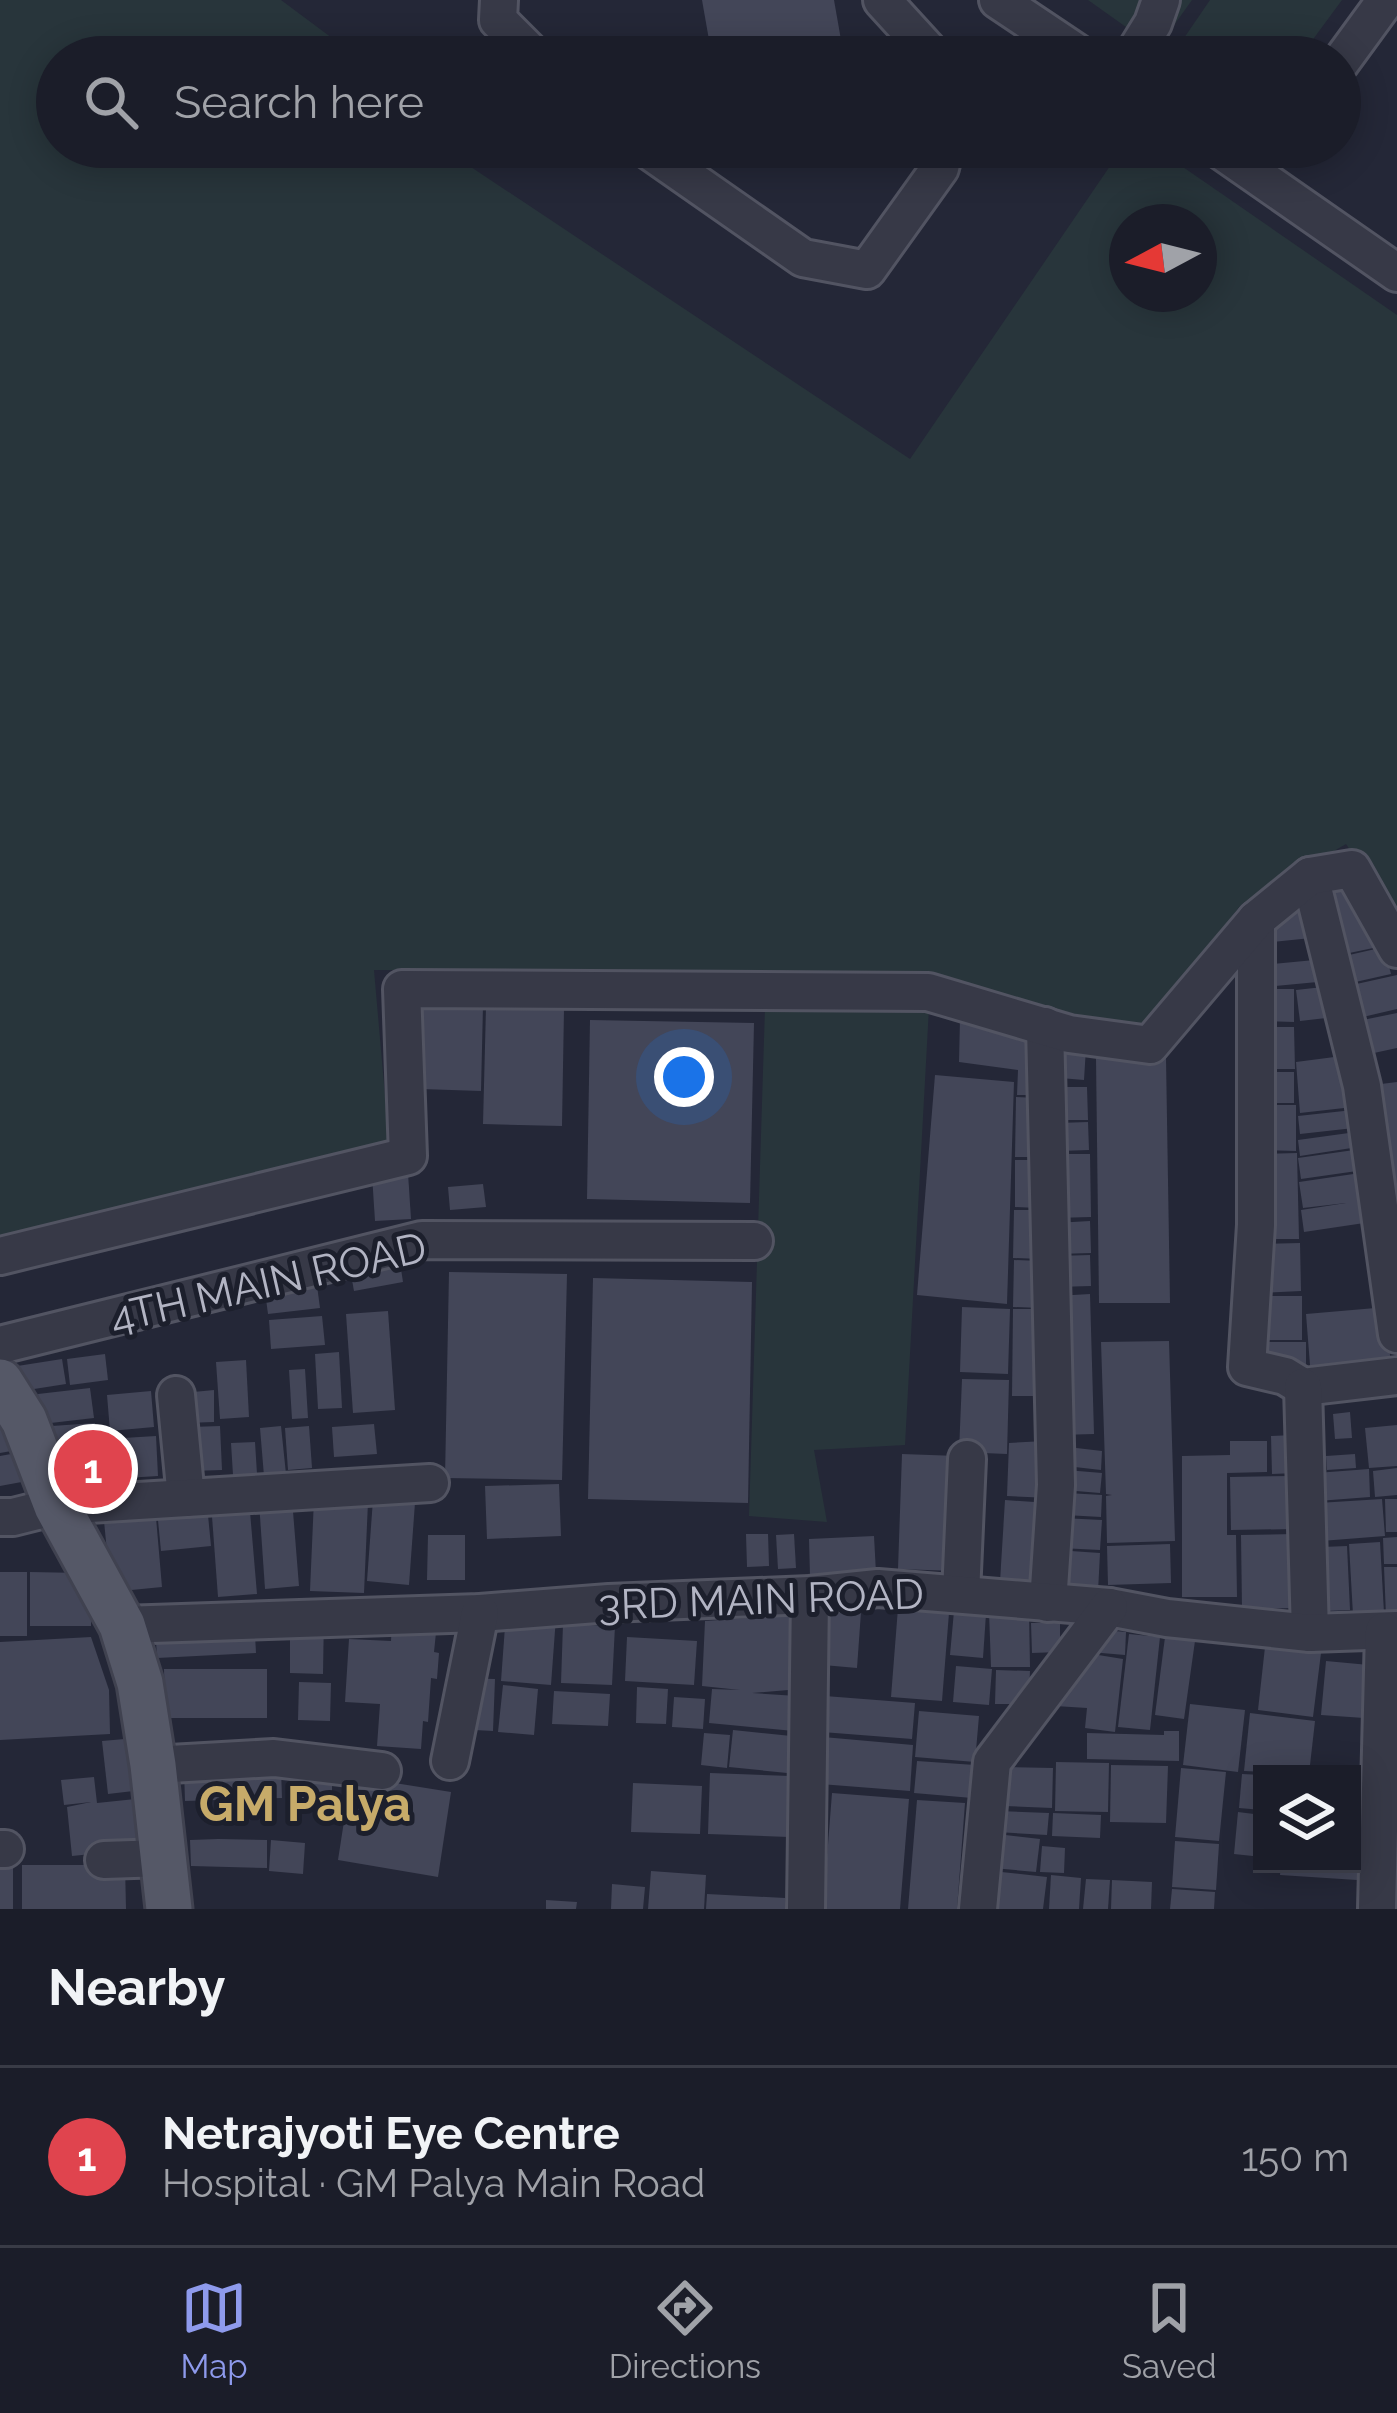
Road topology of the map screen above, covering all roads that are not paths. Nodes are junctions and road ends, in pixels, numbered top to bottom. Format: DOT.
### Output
graph roads {
  1 [pos="499,0"];
  2 [pos="882,0"];
  3 [pos="998,0"];
  4 [pos="1161,0"];
  5 [pos="1386,0"];
  6 [pos="514,36"];
  7 [pos="915,36"];
  8 [pos="1052,36"];
  9 [pos="1145,36"];
  10 [pos="1360,36"];
  11 [pos="674,168"];
  12 [pos="939,168"];
  13 [pos="1276,168"];
  14 [pos="1397,274"];
  15 [pos="1310,876"];
  16 [pos="1256,920"];
  17 [pos="1397,949"];
  18 [pos="1046,1026"];
  19 [pos="754,1241"];
  20 [pos="0,1256"];
  21 [pos="1397,1334"];
  22 [pos="0,1346"];
  23 [pos="1397,1376"];
  24 [pos="0,1382"];
  25 [pos="1304,1387"];
  26 [pos="176,1395"];
  27 [pos="967,1459"];
  28 [pos="430,1483"];
  29 [pos="186,1498"];
  30 [pos="57,1506"];
  31 [pos="0,1517"];
  32 [pos="961,1594"];
  33 [pos="810,1595"];
  34 [pos="1048,1603"];
  35 [pos="1109,1607"];
  36 [pos="480,1612"];
  37 [pos="122,1625"];
  38 [pos="1391,1630"];
  39 [pos="1310,1633"];
  40 [pos="450,1761"];
  41 [pos="153,1765"];
  42 [pos="382,1771"];
  43 [pos="105,1867"];
  44 [pos="166,1879"];
  45 [pos="806,1909"];
  46 [pos="978,1909"];
  47 [pos="1377,1909"];
  1 -- 6 [label="street"];
  2 -- 7 [label="street"];
  3 -- 8 [label="street"];
  4 -- 9 [label="street"];
  5 -- 10 [label="street"];
  11 -- 12 [label="street"];
  13 -- 14 [label="street"];
  15 -- 16 [label="street"];
  15 -- 17 [label="street"];
  15 -- 21 [label="street"];
  16 -- 18 [label="street"];
  16 -- 25 [label="street"];
  18 -- 20 [label="street"];
  18 -- 34 [label="street"];
  19 -- 22 [label="street, 4TH MAIN ROAD"];
  23 -- 25 [label="street"];
  24 -- 30 [label="main road"];
  25 -- 39 [label="street"];
  26 -- 29 [label="street"];
  27 -- 32 [label="street"];
  28 -- 29 [label="street"];
  29 -- 30 [label="street"];
  30 -- 31 [label="street"];
  30 -- 37 [label="main road"];
  32 -- 33 [label="street, 3RD MAIN ROAD"];
  32 -- 34 [label="street, 3RD MAIN ROAD"];
  33 -- 36 [label="street, 3RD MAIN ROAD"];
  33 -- 45 [label="street"];
  34 -- 35 [label="street, 3RD MAIN ROAD"];
  35 -- 39 [label="street, 3RD MAIN ROAD"];
  35 -- 46 [label="street"];
  36 -- 37 [label="street, 3RD MAIN ROAD"];
  36 -- 40 [label="street"];
  37 -- 41 [label="main road"];
  38 -- 39 [label="street, 3RD MAIN ROAD"];
  38 -- 47 [label="street"];
  41 -- 42 [label="street"];
  41 -- 44 [label="main road"];
  43 -- 44 [label="street"];
}
